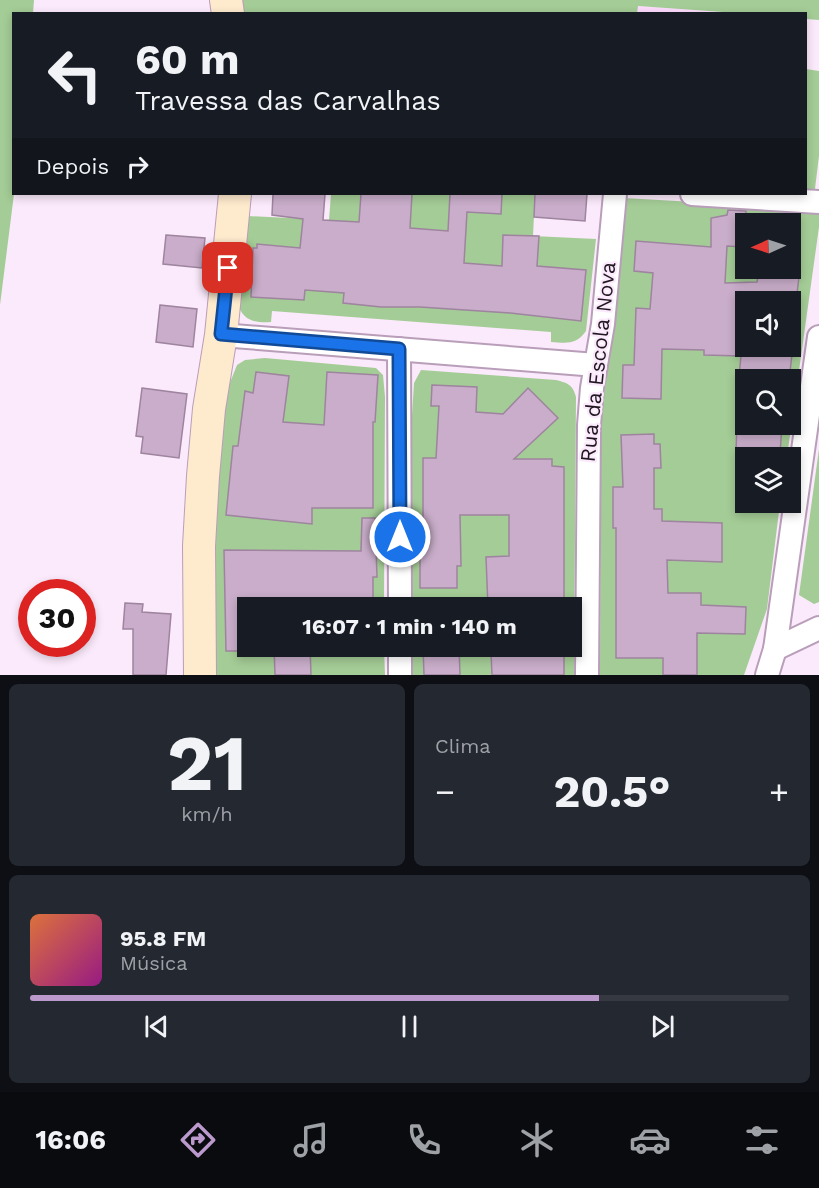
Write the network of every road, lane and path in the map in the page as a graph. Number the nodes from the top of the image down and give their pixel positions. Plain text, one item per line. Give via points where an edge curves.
1 (235, 195) edge
2 (615, 195) edge
3 (708, 195) edge
4 (819, 202) edge
5 (221, 334) junction
6 (819, 337) edge
7 (399, 349) junction
8 (596, 365) junction
9 (400, 597) edge
10 (819, 628) edge
11 (775, 649) junction
12 (400, 657) edge
13 (200, 675) edge
14 (400, 675) edge
15 (587, 675) edge
16 (767, 675) edge

1 - 5 street
2 - 8 street, Rua da Escola Nova
3 - 4 street
5 - 7 street
5 - 13 street via 202,484
6 - 11 street
7 - 8 street
7 - 9 street
8 - 15 street, Rua da Escola Nova via 588,446
10 - 11 street
11 - 16 street
12 - 14 street

